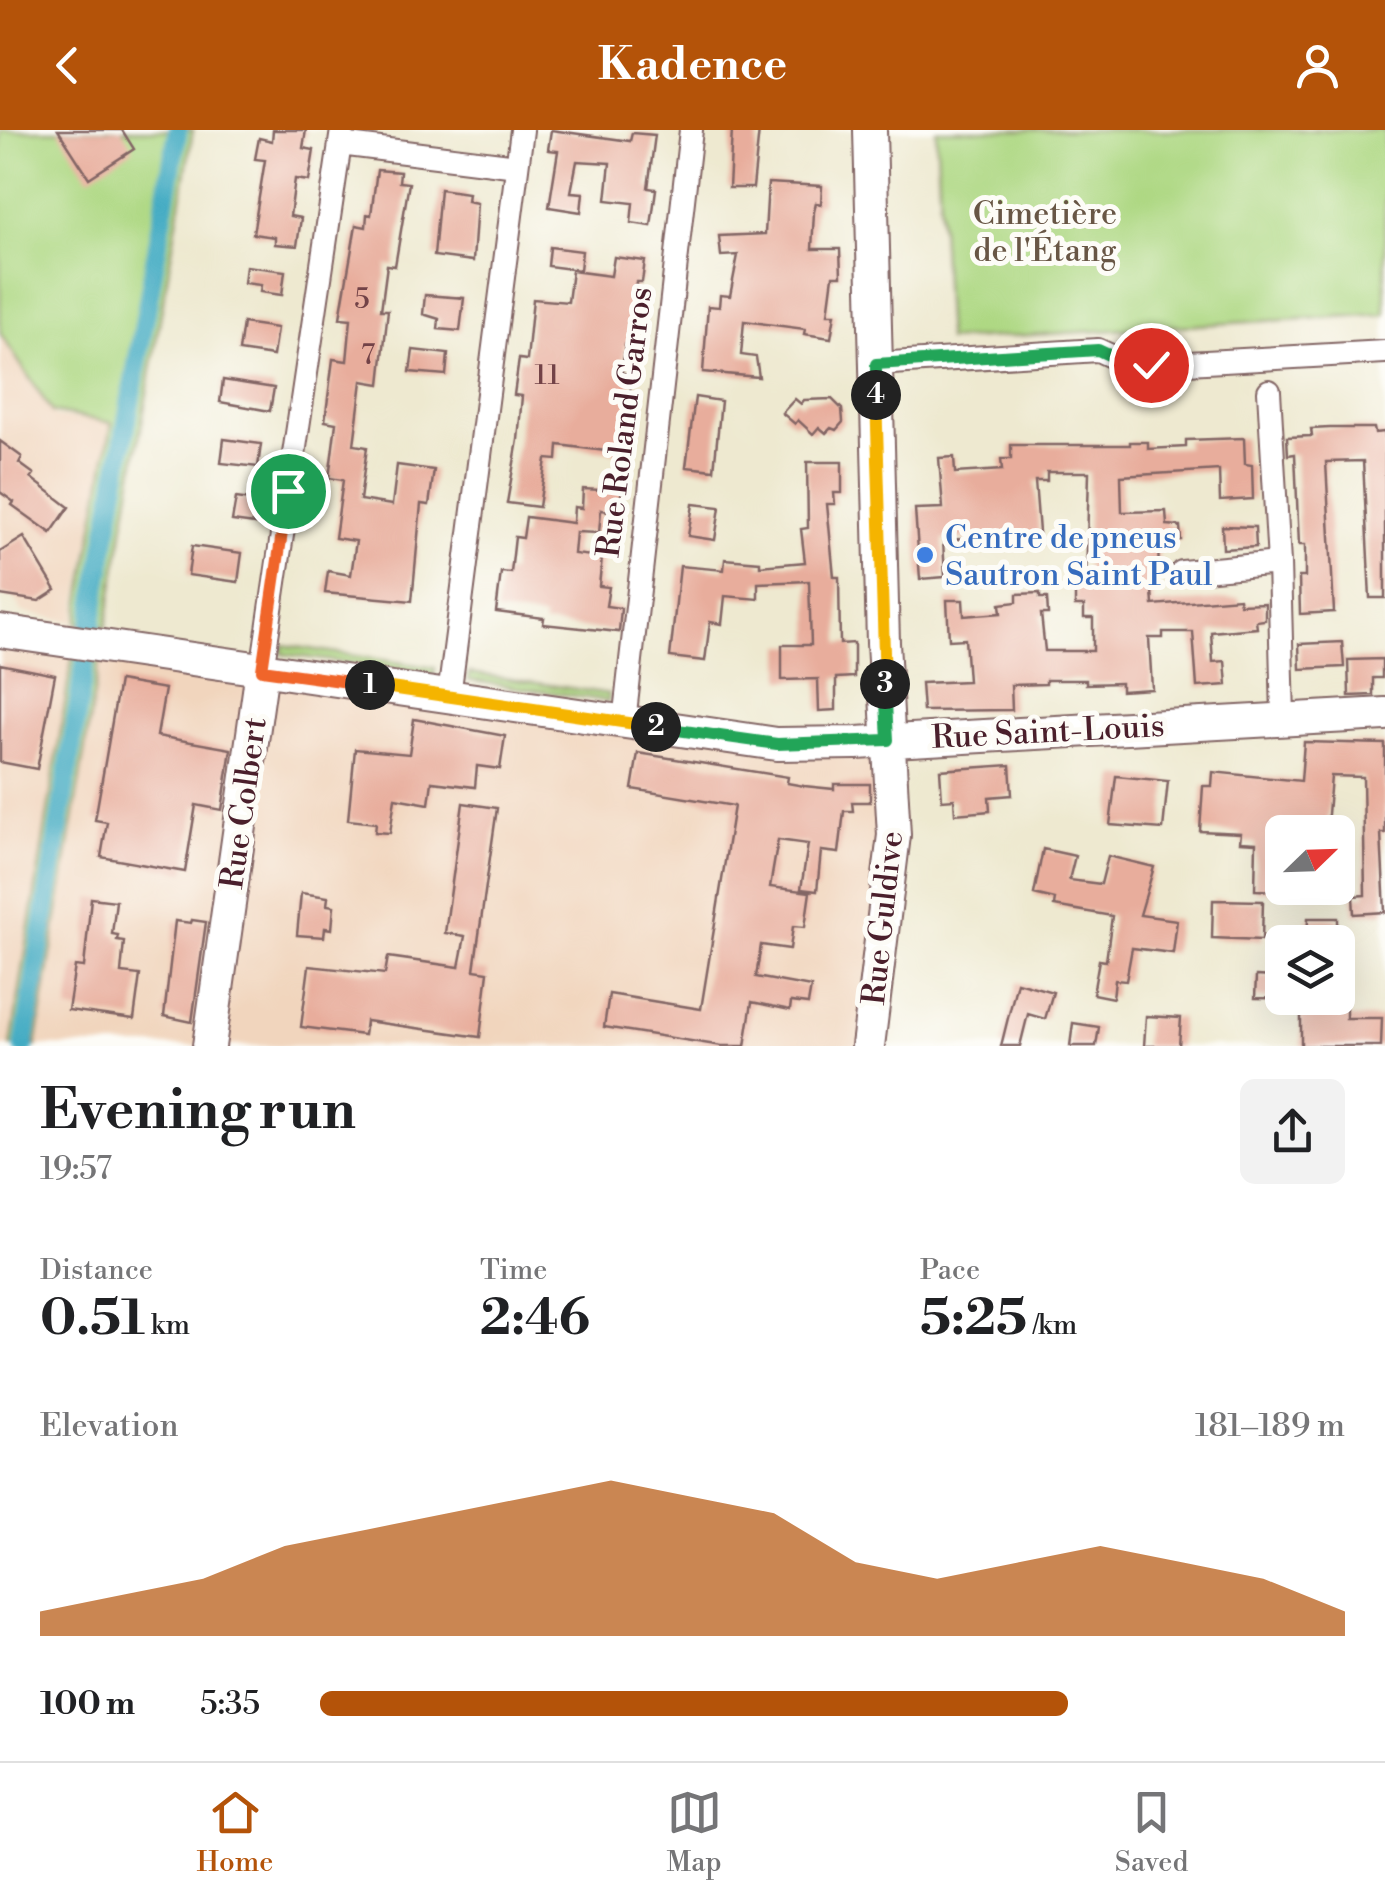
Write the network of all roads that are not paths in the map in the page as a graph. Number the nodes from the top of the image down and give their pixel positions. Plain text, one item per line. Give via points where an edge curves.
1 (522, 130) edge
2 (690, 130) edge
3 (870, 130) edge
4 (341, 137) edge
5 (518, 166) junction
6 (1385, 352) edge
7 (876, 364) junction
8 (1269, 391) dead end
9 (1279, 563) junction
10 (1182, 572) dead end
11 (0, 631) edge
12 (262, 670) junction
13 (448, 696) junction
14 (1385, 714) edge
15 (1283, 718) junction
16 (624, 722) junction
17 (888, 740) junction
18 (209, 1046) edge
19 (868, 1046) edge

1 - 5 street
2 - 16 street, Rue Roland Garros
3 - 7 street, Rue Guldive
4 - 5 street, Rue Colbert
4 - 12 street, Rue Colbert
5 - 13 street
6 - 7 street via 1151,365 1098,350
7 - 17 street, Rue Guldive
8 - 9 street
9 - 10 street
9 - 15 street
11 - 12 street, Rue Saint-Louis
12 - 13 street, Rue Saint-Louis
12 - 18 street, Rue Colbert
13 - 16 street, Rue Saint-Louis
14 - 15 street, Rue Saint-Louis
15 - 17 street, Rue Saint-Louis
16 - 17 street, Rue Saint-Louis via 777,744
17 - 19 street, Rue Guldive via 894,835

